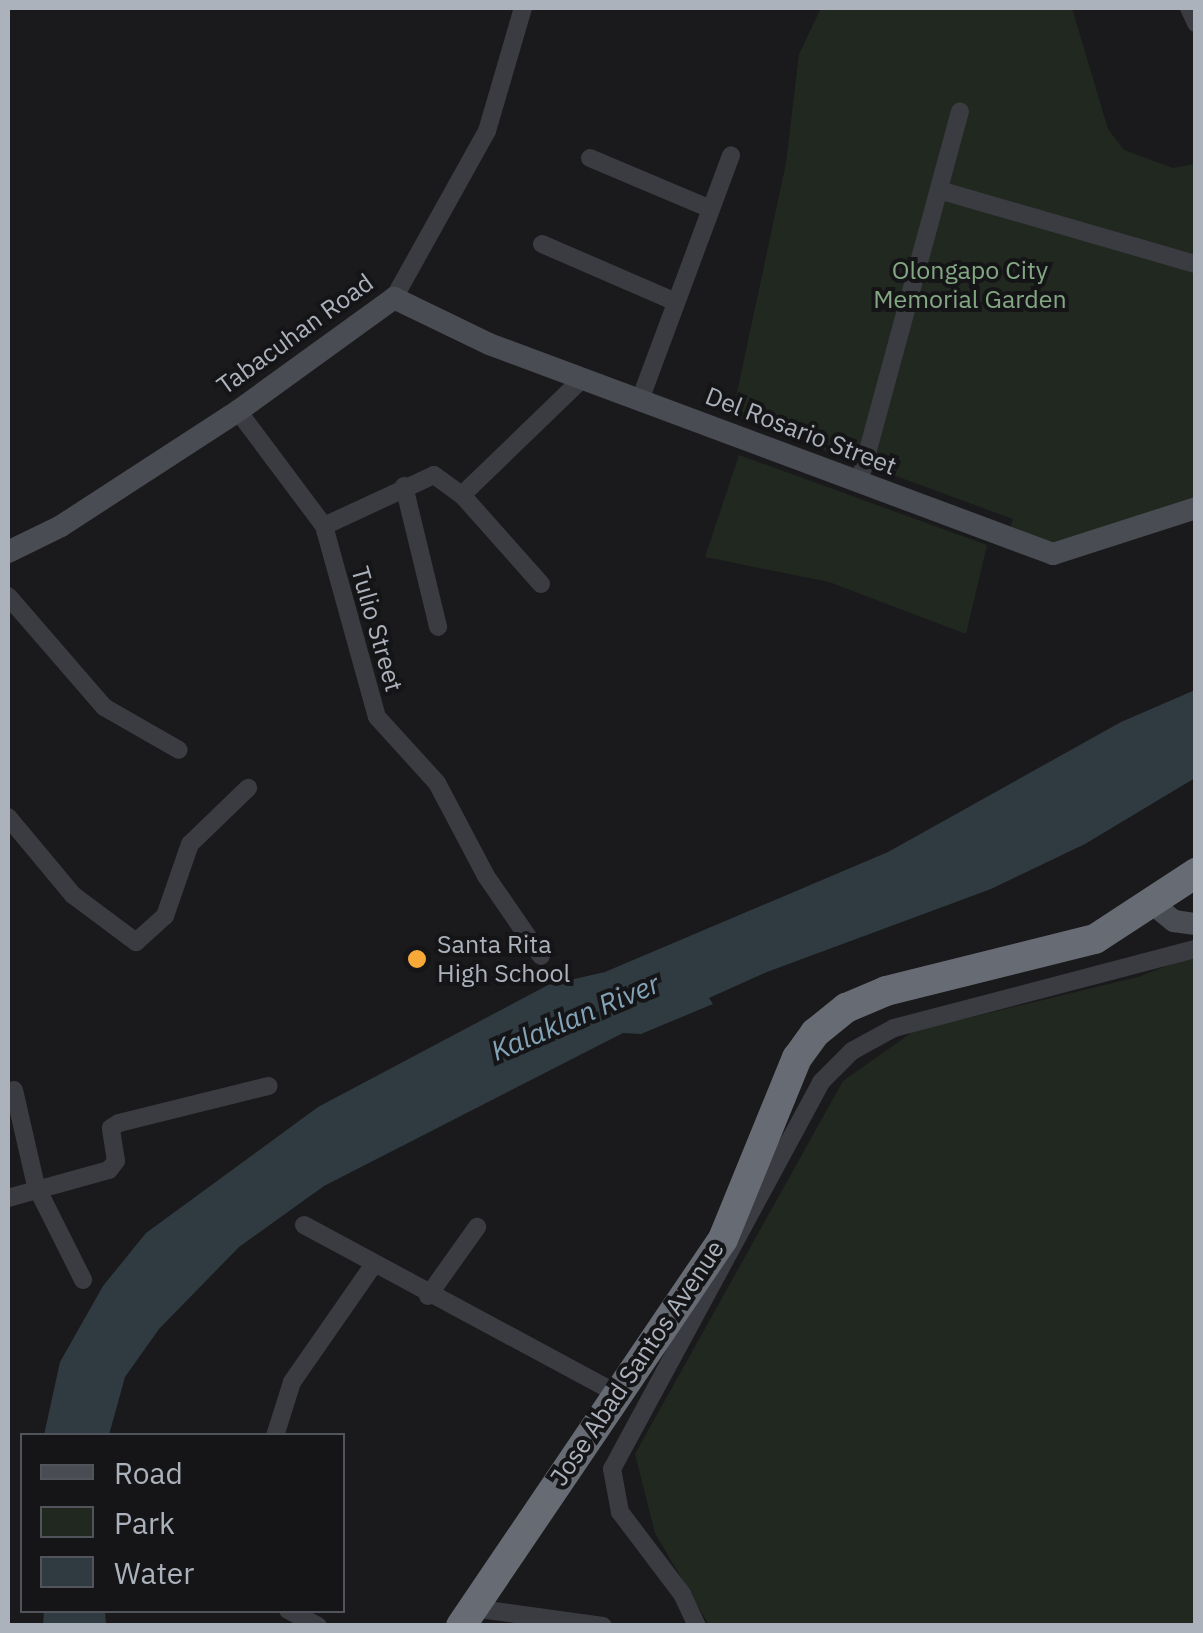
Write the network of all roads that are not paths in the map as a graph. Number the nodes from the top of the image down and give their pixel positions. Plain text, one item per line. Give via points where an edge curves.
1 (523, 8) edge
2 (1190, 8) edge
3 (1196, 23) edge
4 (960, 111) dead end
5 (731, 155) dead end
6 (590, 158) dead end
7 (940, 190) junction
8 (711, 209) junction
9 (542, 244) dead end
10 (1196, 264) edge
11 (394, 298) junction
12 (674, 301) junction
13 (583, 378) junction
14 (640, 400) junction
15 (238, 411) junction
16 (859, 483) junction
17 (404, 486) junction
18 (462, 495) junction
19 (1196, 508) edge
20 (324, 526) junction
21 (8, 552) edge
22 (541, 584) dead end
23 (8, 596) edge
24 (438, 627) dead end
25 (178, 750) dead end
26 (248, 788) dead end
27 (8, 817) edge
28 (1196, 873) edge
29 (1154, 905) junction
30 (1196, 924) edge
31 (1196, 948) edge
32 (541, 956) dead end
33 (269, 1086) dead end
34 (14, 1090) dead end
35 (36, 1186) junction
36 (8, 1198) edge
37 (304, 1226) dead end
38 (477, 1227) dead end
39 (372, 1266) junction
40 (83, 1280) dead end
41 (428, 1296) junction
42 (616, 1393) junction
43 (276, 1433) edge
44 (293, 1613) edge
45 (467, 1617) edge
46 (317, 1625) edge
47 (603, 1626) edge
48 (697, 1626) edge

1 - 11 street, Tabacuhan Road via 488,131
2 - 3 street
4 - 7 street
5 - 8 street
6 - 8 street
7 - 10 street
7 - 16 street
8 - 12 street
9 - 12 street
11 - 13 main road, Del Rosario Street via 489,344
11 - 15 main road, Tabacuhan Road
12 - 14 street
13 - 14 main road, Del Rosario Street
13 - 18 street
14 - 16 main road, Del Rosario Street
15 - 20 street, Tulio Street
15 - 21 main road, Tabacuhan Road via 61,526
16 - 19 main road, Del Rosario Street via 1053,554
17 - 18 street via 434,475
17 - 20 street
17 - 24 street
18 - 22 street
20 - 32 street, Tulio Street via 377,717 446,797 486,876
23 - 25 street via 104,706
26 - 27 street via 190,844 165,916 136,942 72,895
28 - 29 highway, Jose Abad Santos Avenue
29 - 30 main road via 1174,921
29 - 42 highway, Jose Abad Santos Avenue via 1046,955 886,991 846,1008 815,1033 797,1058 723,1239
31 - 48 street via 894,1028 852,1051 822,1082 612,1469 620,1512 682,1594
33 - 35 street via 119,1123 111,1128 116,1161 110,1170
34 - 35 street
35 - 36 street
35 - 40 street
37 - 39 street
38 - 41 street
39 - 41 street
39 - 43 street via 292,1382
41 - 42 street
42 - 45 highway, Jose Abad Santos Avenue
44 - 46 street
45 - 47 street

